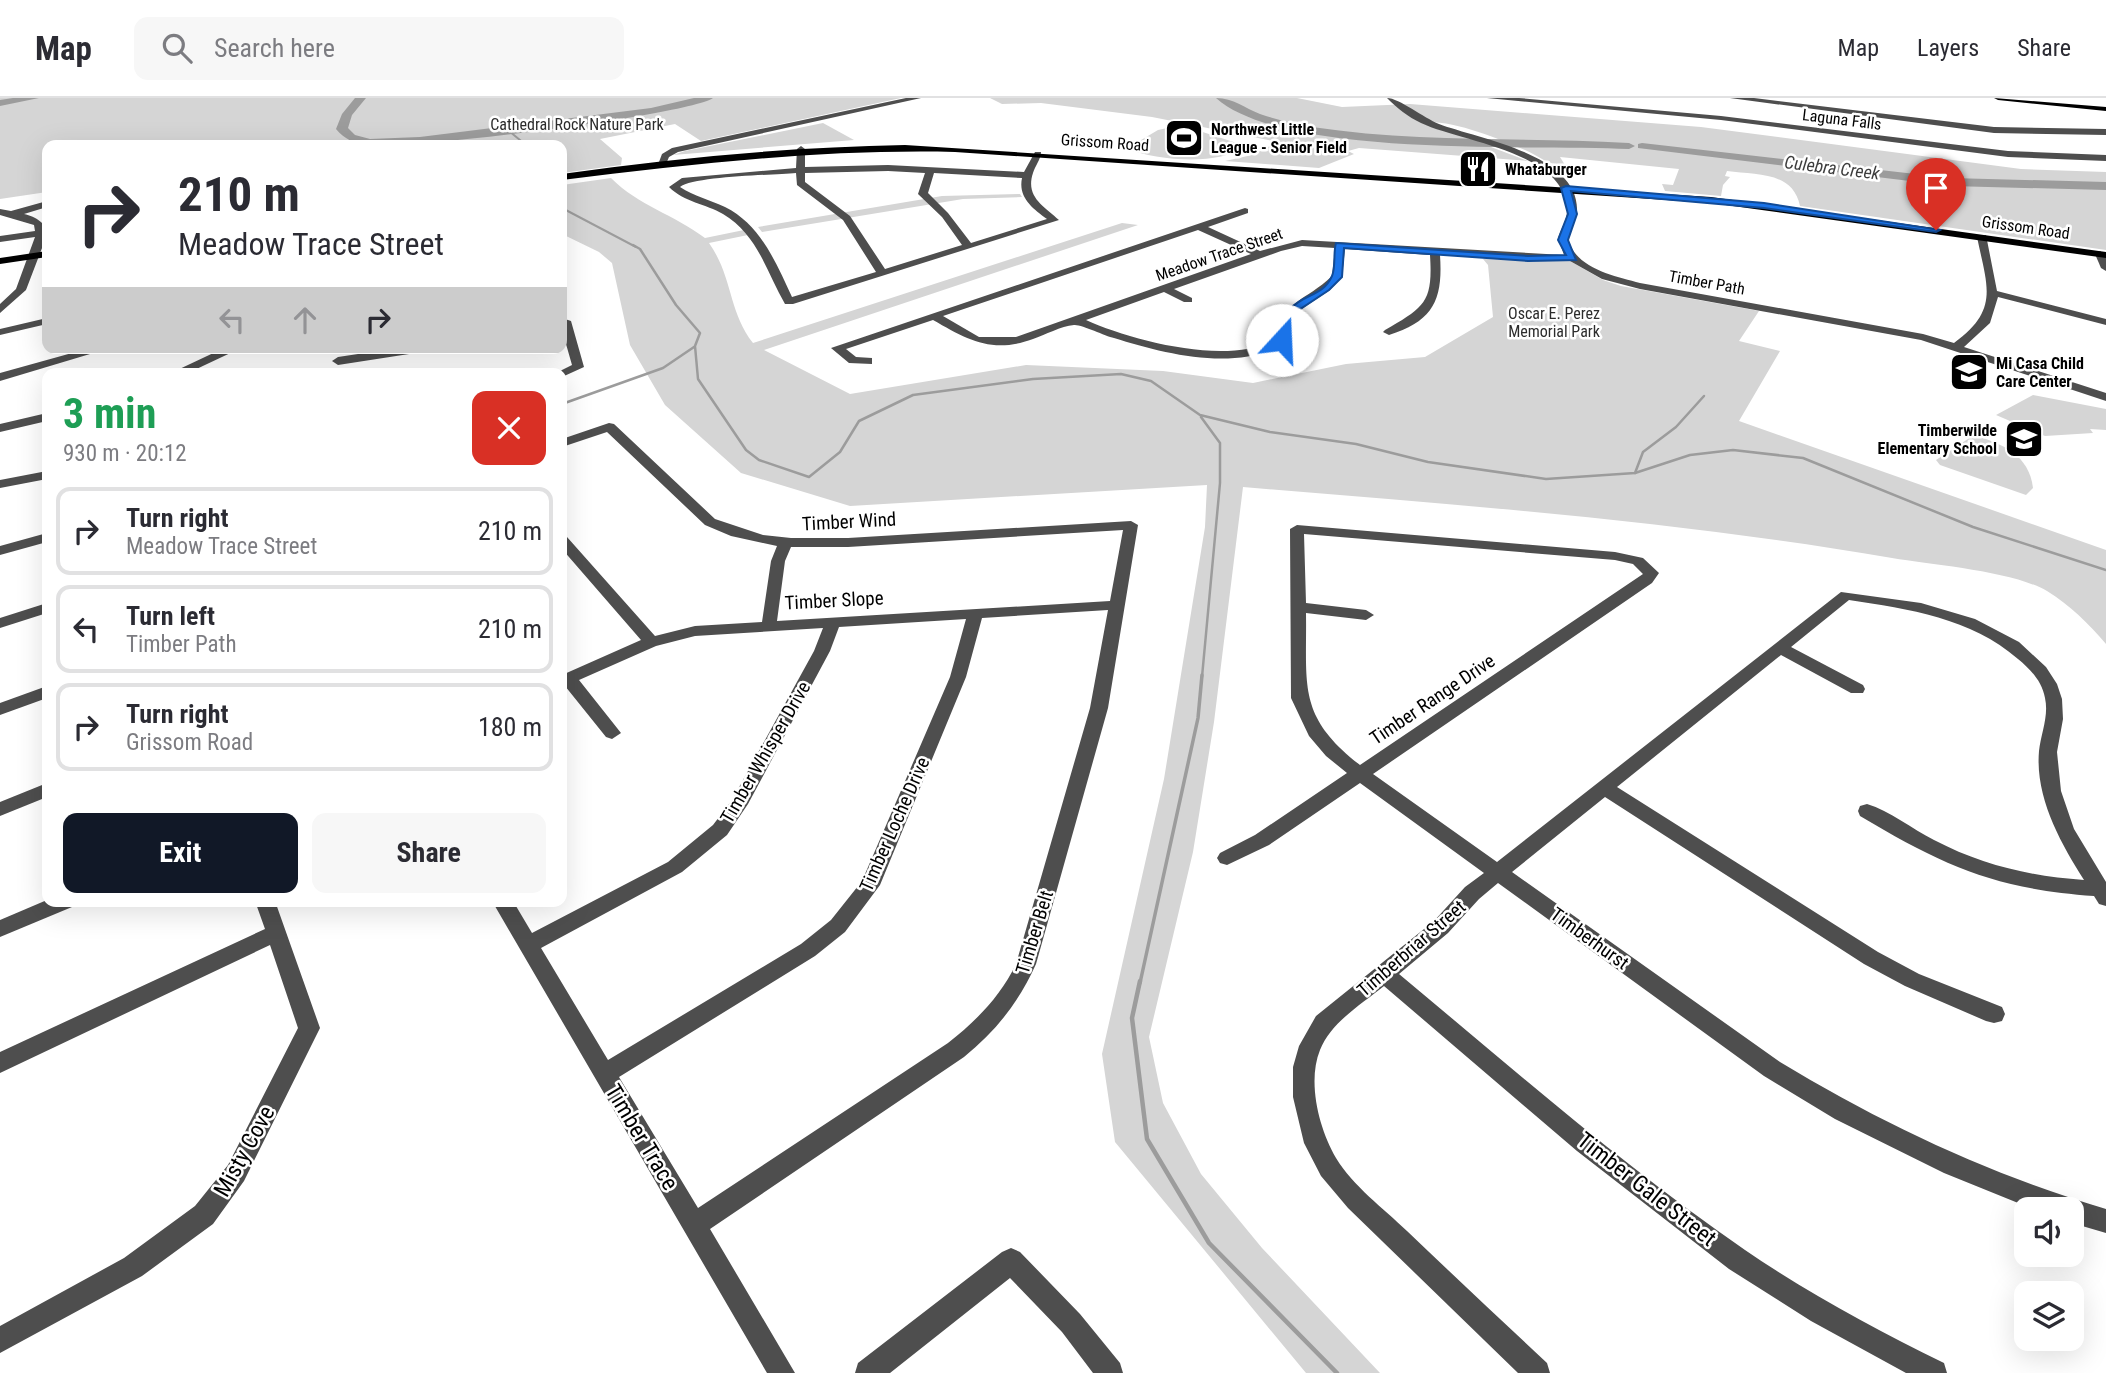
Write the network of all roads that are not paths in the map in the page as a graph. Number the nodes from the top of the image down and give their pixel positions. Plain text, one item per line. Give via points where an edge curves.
1 (917, 98) edge
2 (1391, 98) edge
3 (1491, 98) edge
4 (1640, 98) edge
5 (1734, 98) edge
6 (1998, 98) edge
7 (1867, 102) dead end
8 (2106, 109) edge
9 (1644, 111) junction
10 (1871, 115) junction
11 (2001, 117) dead end
12 (2007, 130) junction
13 (2105, 130) edge
14 (1878, 138) junction
15 (801, 149) junction
16 (1038, 154) junction
17 (2106, 158) edge
18 (663, 162) junction
19 (931, 169) junction
20 (799, 170) junction
21 (1027, 175) junction
22 (567, 176) edge
23 (1566, 188) junction
24 (42, 205) edge
25 (1245, 211) dead end
26 (0, 212) edge
27 (13, 214) junction
28 (1198, 226) junction
29 (42, 229) edge
30 (42, 232) edge
31 (42, 237) edge
32 (1982, 237) junction
33 (0, 239) edge
34 (1340, 245) junction
35 (968, 246) junction
36 (1434, 252) junction
37 (42, 255) edge
38 (1261, 255) junction
39 (2103, 255) edge
40 (34, 256) junction
41 (1573, 258) junction
42 (0, 261) edge
43 (2106, 268) edge
44 (882, 273) junction
45 (1166, 289) junction
46 (1993, 293) junction
47 (1188, 300) dead end
48 (2102, 308) dead end
49 (0, 310) edge
50 (933, 316) junction
51 (2090, 317) junction
52 (1078, 321) junction
53 (42, 322) edge
54 (2106, 322) edge
55 (0, 332) edge
56 (1389, 332) dead end
57 (567, 334) edge
58 (1958, 346) junction
59 (82, 354) edge
60 (221, 354) edge
61 (343, 354) edge
62 (383, 354) edge
63 (868, 360) dead end
64 (338, 361) junction
65 (189, 368) edge
66 (332, 368) edge
67 (567, 371) edge
68 (0, 377) edge
69 (2106, 397) edge
70 (42, 418) edge
71 (0, 428) edge
72 (567, 441) edge
73 (42, 476) edge
74 (0, 484) edge
75 (1131, 525) joint
76 (42, 538) edge
77 (786, 543) junction
78 (567, 546) edge
79 (0, 551) edge
80 (1648, 568) joint
81 (1118, 605) junction
82 (1297, 607) junction
83 (42, 610) edge
84 (976, 613) junction
85 (1366, 615) dead end
86 (833, 622) junction
87 (0, 623) edge
88 (769, 625) junction
89 (651, 642) junction
90 (1780, 648) junction
91 (567, 678) edge
92 (567, 681) edge
93 (1857, 689) dead end
94 (42, 694) edge
95 (0, 709) edge
96 (612, 733) dead end
97 (1359, 774) junction
98 (1604, 788) junction
99 (42, 792) edge
100 (0, 809) edge
101 (1867, 811) dead end
102 (1227, 858) dead end
103 (1498, 872) junction
104 (2103, 893) edge
105 (51, 907) edge
106 (268, 907) edge
107 (505, 907) edge
108 (0, 929) edge
109 (278, 932) junction
110 (527, 945) junction
111 (1383, 973) junction
112 (1994, 1014) dead end
113 (0, 1063) edge
114 (604, 1074) junction
115 (2035, 1197) edge
116 (2084, 1215) edge
117 (2106, 1222) edge
118 (694, 1225) junction
119 (0, 1340) edge
120 (782, 1373) edge
121 (868, 1373) edge
122 (1110, 1373) edge
123 (1537, 1373) edge
124 (1934, 1373) edge

1 - 18 street via 681,149 667,153
2 - 23 street via 1431,122 1503,146 1542,165
3 - 9 street, Laguna Falls
4 - 9 street
5 - 10 street
6 - 8 main road
7 - 10 street
9 - 14 street, Laguna Falls
10 - 12 street
10 - 14 street
11 - 12 street
12 - 13 street
14 - 17 street, Laguna Falls via 2026,156
15 - 16 main road, Grissom Road via 905,147
15 - 18 main road, Grissom Road
15 - 20 street
16 - 21 street
16 - 23 main road, Grissom Road
18 - 22 main road, Grissom Road
19 - 20 street
19 - 21 street
19 - 35 street via 923,194
20 - 44 street via 800,183 847,218
20 - 44 street via 675,185 752,231 789,302
21 - 35 street via 1024,188 1029,199 1054,220
23 - 32 main road, Grissom Road via 1764,205
23 - 41 street via 1572,214 1563,240
24 - 27 street
25 - 28 street
26 - 27 street
27 - 29 street
28 - 38 street
28 - 50 street
30 - 33 street
31 - 40 street
32 - 39 main road, Grissom Road
32 - 46 street
34 - 36 street, Meadow Trace Street
34 - 38 street, Meadow Trace Street via 1292,244
34 - 52 street via 1335,281 1292,310 1282,340 1266,351 1226,354 1125,339
35 - 44 street
36 - 41 street, Meadow Trace Street
36 - 56 street via 1435,298 1420,314
37 - 40 main road
38 - 45 street, Meadow Trace Street
39 - 43 street
40 - 42 main road
40 - 49 street via 18,295
41 - 58 street, Timber Path via 1601,274 1640,286
45 - 47 street
45 - 52 street, Meadow Trace Street
46 - 51 street
46 - 58 street via 1989,318
48 - 51 street
50 - 52 street, Meadow Trace Street via 965,336 1004,343
50 - 63 street via 837,348 853,360
51 - 54 street
53 - 55 street
57 - 67 street via 578,367
58 - 69 street, Timber Path
59 - 68 street
60 - 65 street
61 - 64 street
62 - 64 street
64 - 66 street
70 - 71 street
72 - 77 street, Timber Wind via 609,427 710,522 742,536
73 - 74 street
75 - 77 street, Timber Wind
75 - 81 street, Timber Belt
76 - 79 street
77 - 88 street via 778,561
78 - 89 street
80 - 82 street, Timberhurst via 1633,559 1579,552 1297,529
80 - 97 street, Timber Range Drive via 1647,580
81 - 84 street, Timber Slope
81 - 118 street, Timber Belt via 1099,708 1026,964 1010,995 987,1024 956,1050
82 - 85 street
82 - 97 street, Timberhurst via 1297,684 1303,709 1324,743
83 - 87 street
84 - 86 street, Timber Slope
84 - 114 street, Timber Loche Drive via 953,690 870,885 851,913 807,950
86 - 88 street, Timber Slope
86 - 110 street, Timber Whisper Drive via 822,651 739,804 720,830 675,867
88 - 89 street, Timber Slope via 695,631
89 - 91 street, Timber Slope
90 - 93 street
90 - 98 street, Timberbriar Street
90 - 104 street, Timberbriar Street via 1846,595 1921,607 1969,622 2012,646 2037,667 2054,696 2048,753 2057,809
92 - 96 street
94 - 95 street
97 - 102 street, Timber Range Drive via 1262,840
97 - 103 street, Timberhurst
98 - 103 street, Timberbriar Street
98 - 112 street via 1871,958
99 - 100 street
101 - 104 street via 1940,853 1990,873
103 - 111 street, Timberbriar Street via 1441,927
103 - 115 street, Timberhurst via 1816,1098 1934,1159
105 - 108 street
106 - 109 street, Misty Cove
107 - 110 street, Timber Trace
109 - 113 street
109 - 119 street, Misty Cove via 309,1028 222,1196 185,1231 132,1267
110 - 114 street, Timber Trace
111 - 123 street, Timberbriar Street via 1334,1014 1310,1046 1304,1067 1304,1097 1316,1143 1329,1168 1357,1200
111 - 124 street, Timber Gale Street via 1712,1242 1814,1309
114 - 118 street, Timber Trace
116 - 117 street
118 - 120 street, Timber Trace
121 - 122 street via 1011,1261 1072,1323

